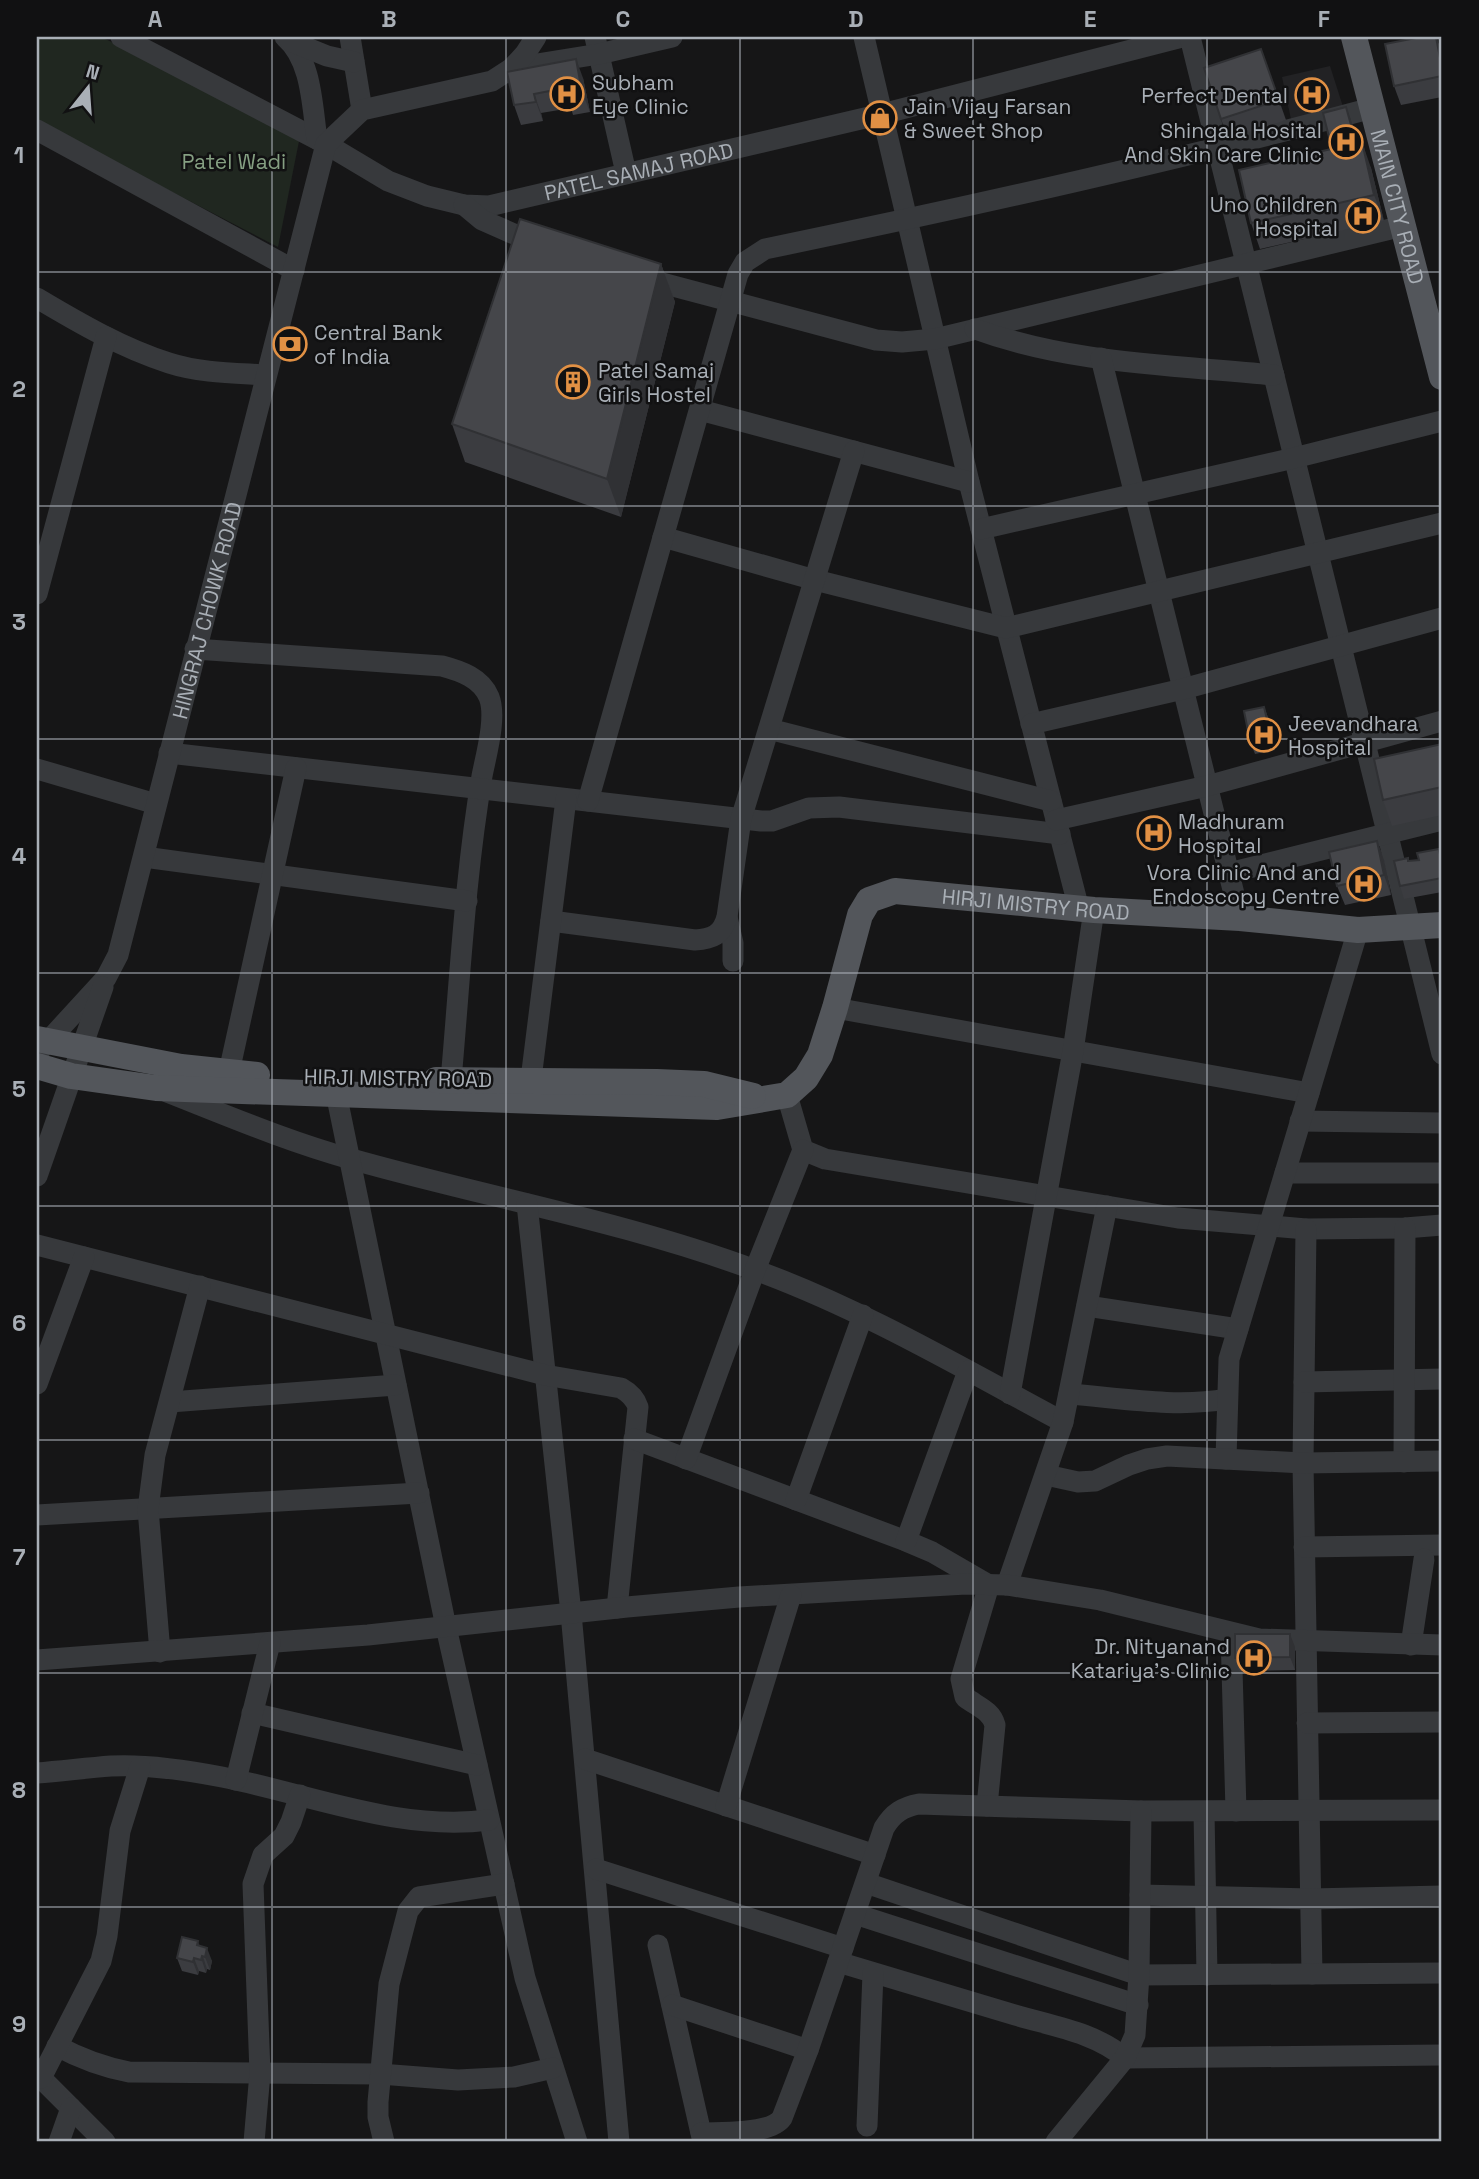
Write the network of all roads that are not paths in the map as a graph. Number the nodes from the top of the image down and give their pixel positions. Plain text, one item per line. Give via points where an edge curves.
1 (121, 37) edge
2 (350, 37) edge
3 (536, 37) edge
4 (672, 37) edge
5 (864, 37) edge
6 (1182, 37) edge
7 (1190, 37) edge
8 (1354, 37) edge
9 (287, 39) edge
10 (597, 46) edge
11 (354, 62) junction
12 (512, 68) junction
13 (1373, 108) junction
14 (362, 110) junction
15 (881, 114) junction
16 (37, 130) edge
17 (322, 141) junction
18 (1218, 149) junction
19 (626, 173) junction
20 (464, 205) junction
21 (907, 220) junction
22 (1403, 226) junction
23 (563, 255) edge
24 (1246, 262) junction
25 (294, 270) junction
26 (627, 274) edge
27 (37, 298) edge
28 (730, 302) junction
29 (975, 329) junction
30 (106, 337) junction
31 (935, 339) junction
32 (1101, 358) junction
33 (266, 375) junction
34 (1274, 375) junction
35 (1442, 377) edge
36 (700, 410) junction
37 (1442, 421) edge
38 (854, 451) junction
39 (1294, 458) junction
40 (969, 482) junction
41 (1135, 495) junction
42 (1442, 523) edge
43 (981, 530) junction
44 (663, 537) junction
45 (1318, 554) junction
46 (815, 580) junction
47 (1159, 592) junction
48 (37, 594) edge
49 (1442, 618) edge
50 (1006, 628) junction
51 (1341, 646) junction
52 (195, 649) junction
53 (1183, 689) junction
54 (1442, 721) edge
55 (1031, 724) junction
56 (769, 729) junction
57 (1364, 743) junction
58 (169, 753) junction
59 (296, 768) junction
60 (37, 769) edge
61 (1207, 786) junction
62 (480, 789) junction
63 (566, 799) junction
64 (588, 801) junction
65 (156, 804) junction
66 (1056, 818) junction
67 (741, 819) junction
68 (1442, 820) edge
69 (1387, 834) junction
70 (144, 858) junction
71 (1229, 873) junction
72 (272, 876) junction
73 (467, 901) junction
74 (1086, 909) junction
75 (727, 917) junction
76 (1240, 918) junction
77 (551, 921) junction
78 (1442, 925) edge
79 (1410, 929) junction
80 (1358, 930) junction
81 (733, 961) dead end
82 (106, 978) junction
83 (835, 1008) junction
84 (41, 1044) edge
85 (82, 1048) junction
86 (1073, 1051) junction
87 (1442, 1054) edge
88 (37, 1066) edge
89 (229, 1072) junction
90 (71, 1076) junction
91 (531, 1079) junction
92 (452, 1080) junction
93 (156, 1088) junction
94 (336, 1093) junction
95 (1309, 1093) junction
96 (774, 1096) junction
97 (1300, 1121) junction
98 (1442, 1123) edge
99 (803, 1150) junction
100 (350, 1159) junction
101 (1285, 1173) junction
102 (1442, 1173) edge
103 (37, 1176) edge
104 (1046, 1195) junction
105 (527, 1204) junction
106 (1107, 1206) junction
107 (1269, 1226) junction
108 (1442, 1226) edge
109 (1405, 1228) junction
110 (1306, 1229) junction
111 (37, 1245) edge
112 (83, 1257) junction
113 (755, 1270) junction
114 (200, 1286) junction
115 (1087, 1306) junction
116 (863, 1315) junction
117 (1238, 1329) junction
118 (386, 1332) junction
119 (968, 1371) junction
120 (545, 1375) junction
121 (1442, 1379) edge
122 (1404, 1380) junction
123 (1304, 1382) junction
124 (37, 1384) edge
125 (396, 1385) junction
126 (1010, 1394) junction
127 (1069, 1394) junction
128 (1227, 1399) junction
129 (170, 1402) junction
130 (1063, 1422) junction
131 (634, 1439) junction
132 (686, 1459) junction
133 (1226, 1459) junction
134 (1442, 1461) edge
135 (1404, 1462) junction
136 (1303, 1463) junction
137 (1046, 1475) junction
138 (419, 1493) junction
139 (796, 1500) junction
140 (148, 1509) junction
141 (37, 1515) edge
142 (906, 1541) junction
143 (1442, 1545) edge
144 (1304, 1547) junction
145 (1424, 1559) dead end
146 (998, 1585) junction
147 (791, 1595) junction
148 (617, 1608) junction
149 (571, 1613) junction
150 (446, 1627) junction
151 (1231, 1633) junction
152 (1305, 1641) junction
153 (270, 1643) junction
154 (1411, 1645) junction
155 (1442, 1645) edge
156 (160, 1652) junction
157 (37, 1660) edge
158 (253, 1713) junction
159 (1442, 1722) edge
160 (1307, 1723) junction
161 (585, 1759) junction
162 (477, 1765) junction
163 (140, 1767) junction
164 (40, 1777) edge
165 (236, 1780) junction
166 (300, 1795) junction
167 (726, 1806) junction
168 (987, 1806) junction
169 (1309, 1810) junction
170 (1442, 1810) edge
171 (1141, 1811) junction
172 (1236, 1811) junction
173 (1204, 1812) junction
174 (489, 1820) junction
175 (876, 1855) junction
176 (596, 1869) junction
177 (866, 1883) junction
178 (504, 1884) junction
179 (1140, 1895) junction
180 (1206, 1896) junction
181 (1442, 1896) edge
182 (1311, 1899) junction
183 (855, 1914) junction
184 (657, 1945) dead end
185 (840, 1955) junction
186 (873, 1973) junction
187 (1442, 1973) edge
188 (1311, 1974) junction
189 (1139, 1975) junction
190 (1207, 1975) junction
191 (672, 2004) junction
192 (1138, 2005) junction
193 (57, 2046) junction
194 (808, 2050) junction
195 (1442, 2055) edge
196 (1125, 2058) junction
197 (553, 2068) junction
198 (260, 2073) junction
199 (380, 2074) junction
200 (39, 2076) edge
201 (71, 2108) junction
202 (867, 2126) dead end
203 (702, 2137) edge
204 (59, 2142) edge
205 (105, 2142) edge
206 (254, 2142) edge
207 (383, 2142) edge
208 (576, 2142) edge
209 (619, 2142) edge
210 (1056, 2142) edge

1 - 17 street, PATEL SAMAJ ROAD
2 - 11 street
3 - 12 street
4 - 10 street
5 - 15 street
6 - 15 street, PATEL SAMAJ ROAD
7 - 18 street
8 - 13 main road, MAIN CITY ROAD
9 - 11 street
9 - 17 street via 303,65
10 - 12 street
10 - 19 street
11 - 14 street
12 - 14 street via 492,81
13 - 18 street
13 - 22 main road, MAIN CITY ROAD
14 - 17 street
15 - 19 street, PATEL SAMAJ ROAD
15 - 21 street
16 - 25 street
17 - 20 street, PATEL SAMAJ ROAD via 388,181
17 - 25 street, HINGRAJ CHOWK ROAD
18 - 21 street
18 - 24 street
19 - 20 street, PATEL SAMAJ ROAD via 489,206
20 - 23 street via 511,234
21 - 28 street via 765,249 738,274
21 - 31 street
22 - 24 street
22 - 35 main road, MAIN CITY ROAD
24 - 29 street
24 - 34 street
25 - 33 street, HINGRAJ CHOWK ROAD
26 - 28 street
27 - 30 street
28 - 31 street via 876,340
28 - 36 street
29 - 31 street
29 - 32 street via 1029,347
30 - 33 street via 169,363
30 - 48 street
31 - 40 street
32 - 34 street
32 - 41 street
33 - 52 street, HINGRAJ CHOWK ROAD
34 - 39 street
36 - 38 street
36 - 44 street
37 - 39 street
38 - 40 street
38 - 46 street
39 - 41 street
39 - 45 street
40 - 43 street
41 - 43 street
41 - 47 street
42 - 45 street
43 - 50 street
44 - 46 street
44 - 64 street
45 - 47 street
45 - 51 street
46 - 50 street
46 - 56 street
47 - 50 street
47 - 53 street
49 - 51 street
50 - 55 street
51 - 53 street
51 - 57 street
52 - 58 street, HINGRAJ CHOWK ROAD
52 - 62 street via 462,671 482,684 490,699 492,717
53 - 55 street
53 - 61 street
54 - 57 street
55 - 66 street
56 - 66 street
56 - 67 street
57 - 61 street
57 - 69 street
58 - 59 street
58 - 65 street, HINGRAJ CHOWK ROAD
59 - 62 street
59 - 72 street
60 - 65 street
61 - 66 street
61 - 71 street
62 - 63 street
62 - 73 street
63 - 64 street
63 - 77 street
64 - 67 street
65 - 70 street, HINGRAJ CHOWK ROAD
66 - 67 street via 839,807 809,808 772,821
66 - 74 street
67 - 75 street
68 - 69 street
69 - 71 street
69 - 79 street
70 - 72 street
70 - 82 street, HINGRAJ CHOWK ROAD via 118,955
71 - 76 street
72 - 73 street
72 - 89 street
73 - 92 street
74 - 76 main road, HIRJI MISTRY ROAD
74 - 83 main road, HIRJI MISTRY ROAD via 895,891 879,895 869,900 860,915
74 - 86 street
75 - 77 street via 721,932 711,939 695,940
75 - 81 street
76 - 80 main road, HIRJI MISTRY ROAD
77 - 91 street
78 - 79 main road, HIRJI MISTRY ROAD
79 - 80 main road, HIRJI MISTRY ROAD
79 - 87 street
80 - 95 street
82 - 84 street, HINGRAJ CHOWK ROAD
82 - 85 street
83 - 86 street
83 - 96 main road, HIRJI MISTRY ROAD via 820,1055 806,1078
84 - 85 main road, HIRJI MISTRY ROAD
85 - 89 main road, HIRJI MISTRY ROAD
85 - 90 street
86 - 95 street
86 - 104 street
88 - 90 main road, HIRJI MISTRY ROAD
89 - 92 main road, HIRJI MISTRY ROAD
90 - 93 main road, HIRJI MISTRY ROAD
90 - 103 street
91 - 92 main road, HIRJI MISTRY ROAD
91 - 96 main road, HIRJI MISTRY ROAD via 704,1084
93 - 94 main road, HIRJI MISTRY ROAD
93 - 100 street
94 - 96 main road, HIRJI MISTRY ROAD via 717,1107
94 - 100 street
95 - 97 street
96 - 99 street
97 - 98 street
97 - 101 street
99 - 104 street via 825,1159
99 - 113 street
100 - 105 street
100 - 118 street
101 - 102 street
101 - 107 street
104 - 106 street
104 - 126 street
105 - 113 street via 627,1229
105 - 120 street
106 - 107 street
106 - 115 street
107 - 110 street
107 - 117 street
108 - 109 street
109 - 110 street
109 - 122 street
110 - 123 street
111 - 112 street
112 - 114 street
112 - 124 street
113 - 116 street
113 - 132 street
114 - 118 street
114 - 129 street
115 - 117 street
115 - 127 street
116 - 119 street
116 - 139 street
117 - 128 street via 1229,1359
118 - 120 street
118 - 125 street
119 - 126 street
119 - 142 street
120 - 131 street via 629,1392 638,1407
120 - 149 street
121 - 122 street
122 - 123 street
122 - 135 street
123 - 136 street
125 - 129 street
125 - 138 street
126 - 130 street
127 - 128 street via 1186,1403
127 - 130 street
128 - 133 street
129 - 140 street via 155,1455
130 - 137 street
131 - 132 street
131 - 148 street
132 - 139 street
133 - 136 street
133 - 137 street via 1147,1459 1095,1481
134 - 135 street
135 - 136 street
136 - 144 street
137 - 146 street
138 - 140 street
138 - 150 street
139 - 142 street
140 - 141 street
140 - 156 street
142 - 146 street
143 - 144 street
144 - 152 street
145 - 154 street
146 - 147 street
146 - 151 street via 1100,1600
146 - 168 street via 961,1679 965,1697 985,1710 995,1725
147 - 148 street
147 - 167 street
148 - 149 street
149 - 150 street
149 - 161 street
150 - 153 street
150 - 162 street
151 - 152 street
151 - 172 street
152 - 154 street
152 - 160 street
153 - 156 street
153 - 158 street
154 - 155 street
156 - 157 street
158 - 162 street
158 - 165 street
159 - 160 street
160 - 169 street
161 - 167 street
161 - 176 street
162 - 174 street
163 - 164 street via 113,1766
163 - 165 street
163 - 193 street via 120,1831 101,1961
165 - 166 street
166 - 174 street via 441,1823
166 - 198 street via 284,1836 263,1854 253,1884
167 - 175 street
168 - 171 street
168 - 175 street via 908,1806 890,1818
169 - 170 street
169 - 172 street
169 - 182 street
171 - 173 street
171 - 179 street
172 - 173 street
173 - 180 street
174 - 178 street
175 - 177 street
176 - 185 street
176 - 209 street
177 - 183 street
177 - 189 street
178 - 197 street via 525,1978
178 - 199 street via 419,1897 408,1911 389,1984
179 - 180 street
179 - 189 street
180 - 182 street
180 - 190 street
181 - 182 street
182 - 188 street
183 - 185 street
183 - 192 street
184 - 191 street
185 - 186 street
185 - 194 street
186 - 196 street via 1080,2034 1113,2047
186 - 202 street
187 - 188 street
188 - 190 street
189 - 190 street
189 - 192 street
191 - 194 street
191 - 203 street
192 - 196 street via 1135,2035
193 - 198 street via 129,2072
193 - 200 street
194 - 203 street via 778,2124
195 - 196 street
196 - 210 street
197 - 199 street via 491,2079
197 - 208 street
198 - 199 street
198 - 206 street
199 - 207 street
200 - 201 street
201 - 204 street
201 - 205 street

